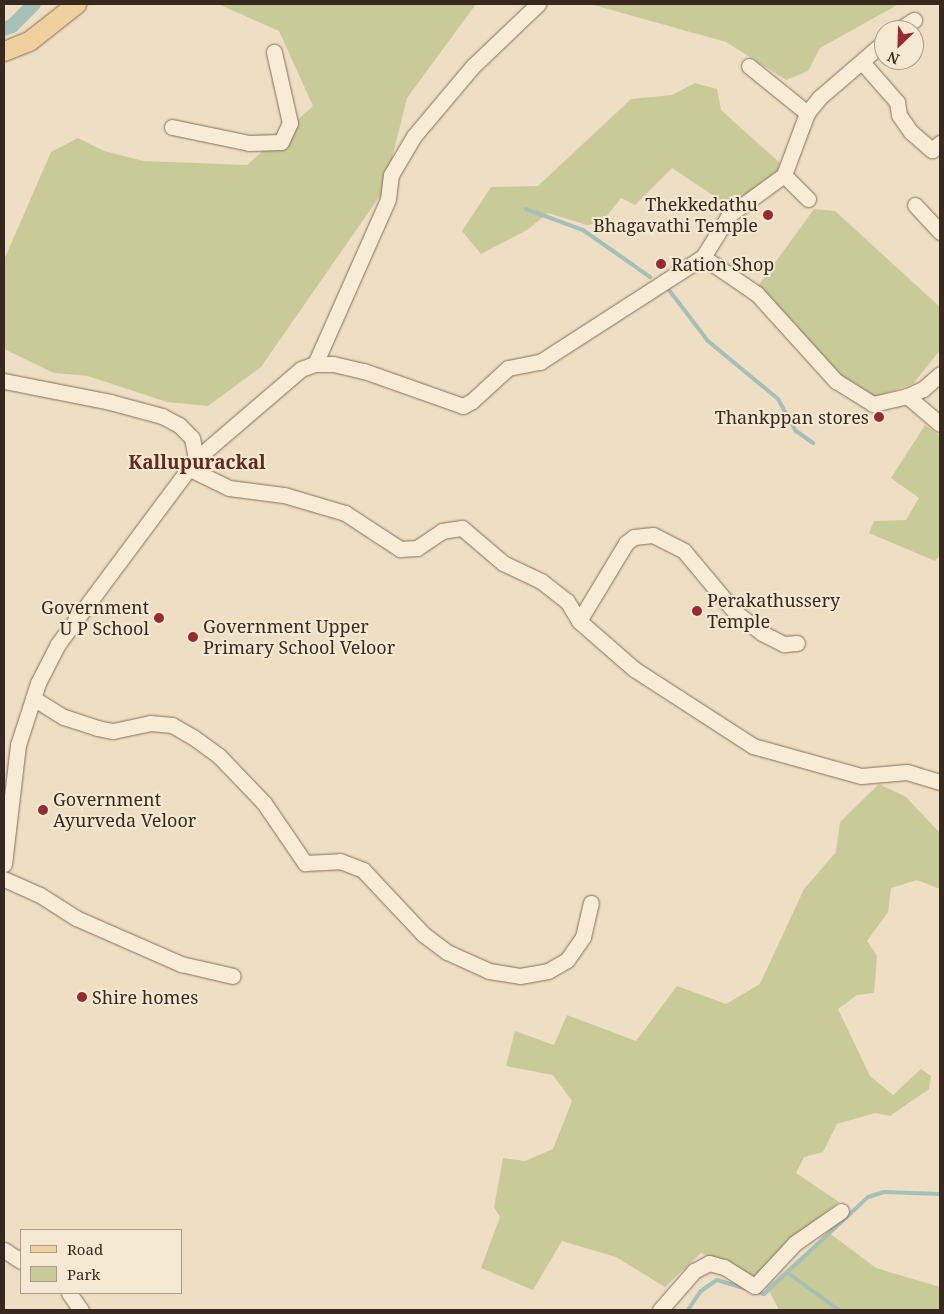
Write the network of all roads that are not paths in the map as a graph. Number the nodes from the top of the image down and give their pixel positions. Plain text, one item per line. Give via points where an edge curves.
1 (76, 4) edge
2 (538, 4) edge
3 (4, 51) edge
4 (874, 51) edge
5 (274, 52) dead end
6 (862, 62) junction
7 (749, 66) dead end
8 (807, 113) junction
9 (172, 127) dead end
10 (940, 142) edge
11 (784, 175) junction
12 (808, 199) dead end
13 (915, 206) dead end
14 (940, 232) edge
15 (703, 257) junction
16 (315, 364) junction
17 (940, 374) edge
18 (4, 381) edge
19 (907, 396) junction
20 (940, 424) edge
21 (193, 464) junction
22 (579, 621) junction
23 (797, 643) dead end
24 (32, 698) junction
25 (11, 744) edge
26 (940, 782) edge
27 (4, 864) edge
28 (4, 878) edge
29 (591, 903) dead end
30 (233, 976) dead end
31 (841, 1211) dead end
32 (4, 1250) edge
33 (20, 1260) edge
34 (70, 1294) edge
35 (81, 1310) edge
36 (660, 1310) edge

1 - 3 main road via 29,41
2 - 16 street via 473,66 414,136 391,175 388,199
4 - 6 street
5 - 9 street via 290,123 281,142 249,144
6 - 8 street via 836,82
6 - 10 street via 897,102 899,116 911,132 932,150
7 - 8 street
8 - 11 street
11 - 12 street
11 - 15 street via 729,215
13 - 14 street
15 - 16 street via 540,362 508,368 463,406 364,371
15 - 19 street via 757,294 836,381 873,404
16 - 21 street via 301,369 249,410
17 - 19 street via 923,389
18 - 21 street via 162,416 192,438
19 - 20 street
21 - 22 street via 229,488 284,495 345,513 400,549 417,548 442,531 462,528 503,563 541,581 567,601
21 - 24 street via 58,644
22 - 23 street via 626,543 634,537 652,535 684,551 735,612 762,633 784,644
22 - 26 street via 634,669 753,746 861,776 907,772
24 - 25 street
24 - 29 street via 64,717 113,732 150,723 172,725 194,737 218,756 264,803 305,863 340,861 363,870 423,934 447,952 489,971 520,976 548,971 567,960 583,937
25 - 27 street
28 - 30 street via 40,895 76,918 181,964
31 - 36 street via 795,1244 755,1286 724,1267 709,1263 694,1271
32 - 33 street
34 - 35 street

